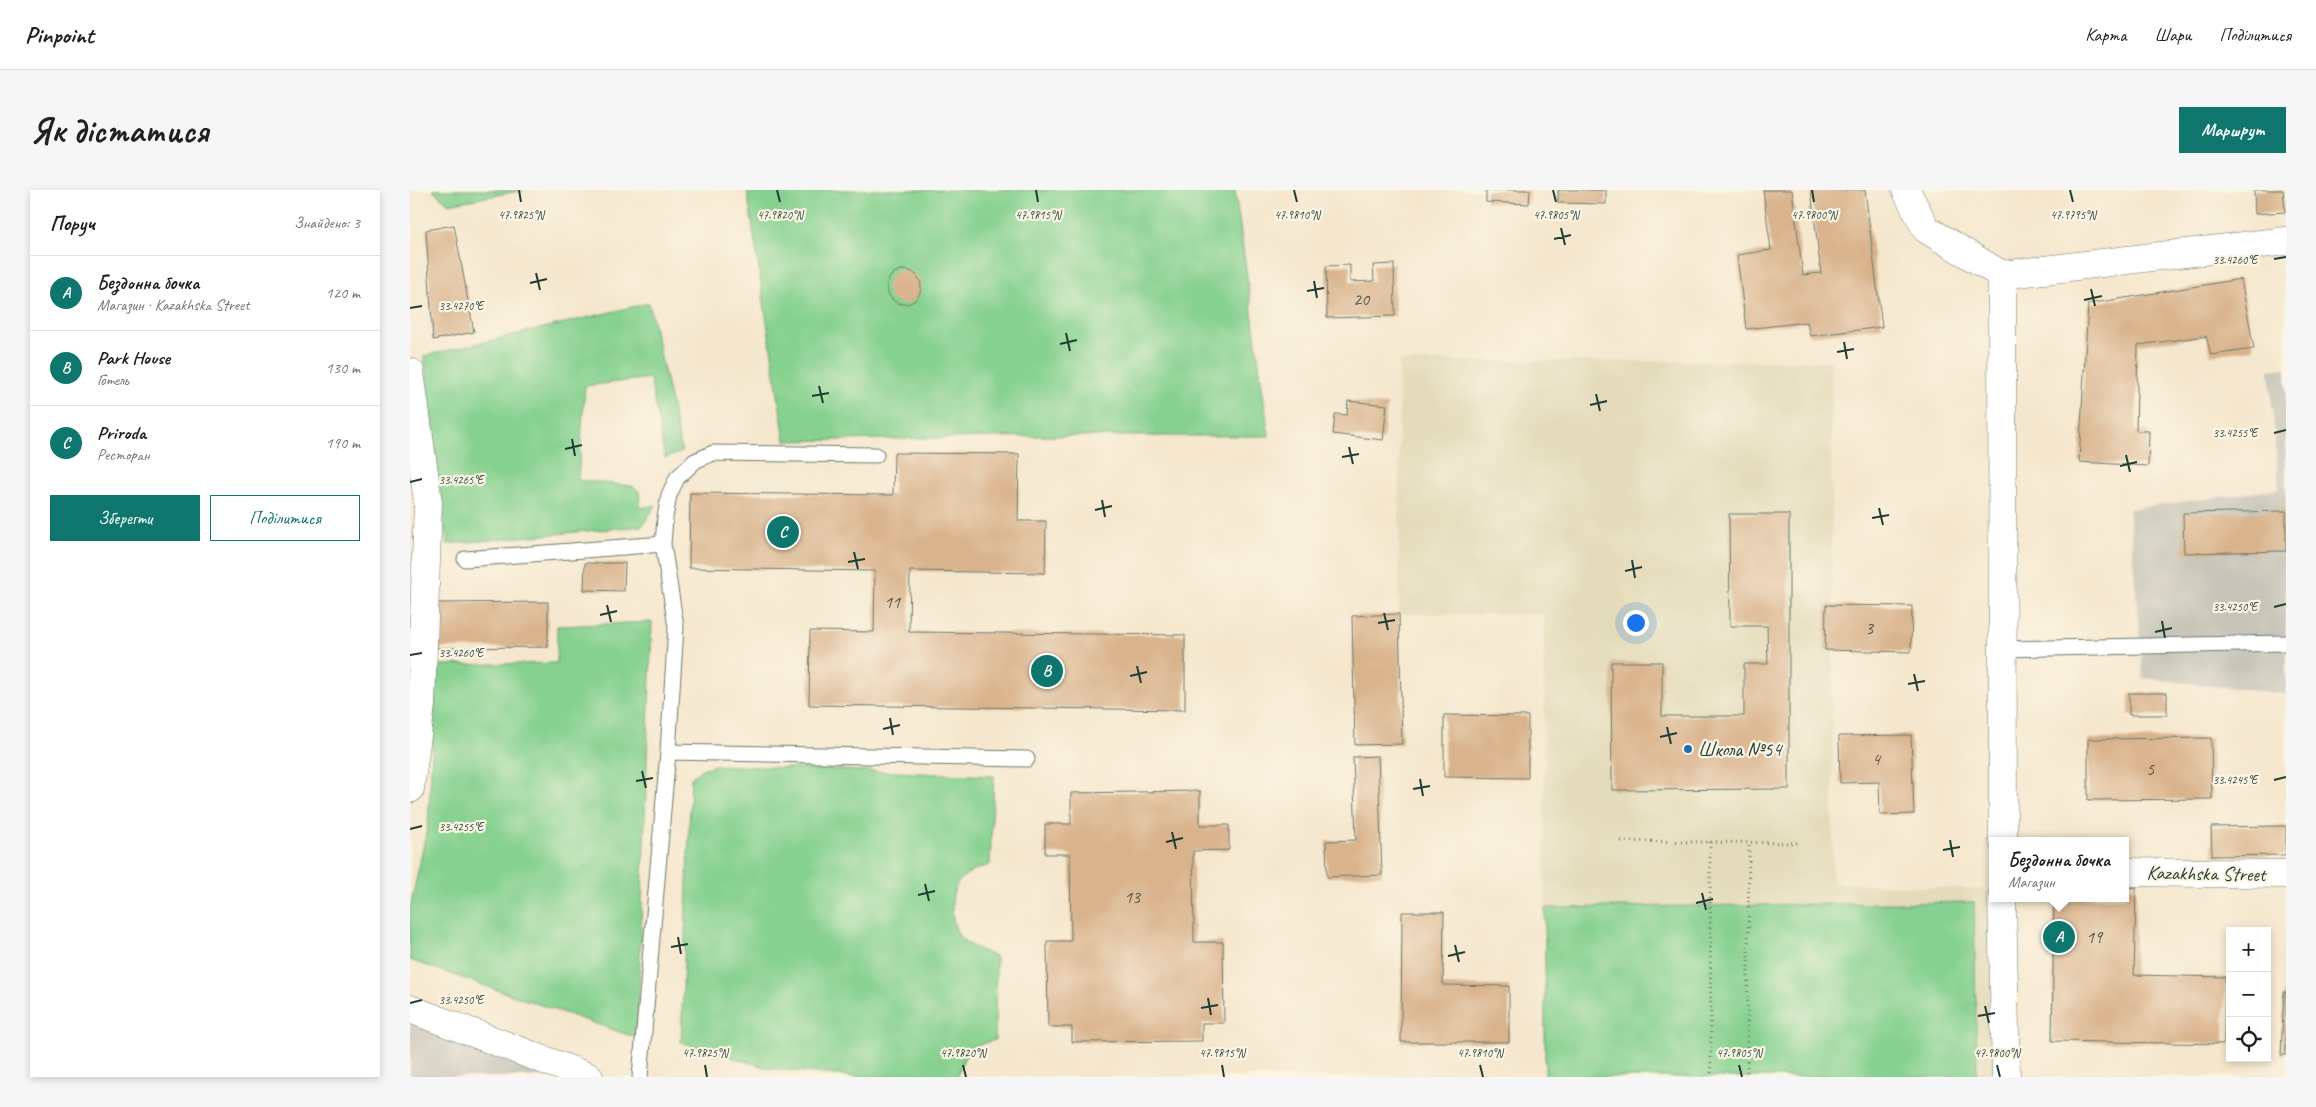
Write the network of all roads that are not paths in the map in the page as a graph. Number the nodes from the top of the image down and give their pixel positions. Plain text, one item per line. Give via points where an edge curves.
1 (1906, 190) edge
2 (2286, 241) edge
3 (2002, 275) junction
4 (410, 372) edge
5 (876, 455) dead end
6 (663, 544) junction
7 (465, 559) dead end
8 (2286, 643) edge
9 (2002, 649) junction
10 (668, 752) junction
11 (1027, 760) dead end
12 (410, 790) edge
13 (2003, 837) edge
14 (2129, 872) edge
15 (2286, 874) edge
16 (2002, 902) edge
17 (410, 1009) edge
18 (576, 1075) edge
19 (640, 1077) edge
20 (2006, 1077) edge

1 - 3 street via 1926,229
2 - 3 street
3 - 9 street
4 - 12 street via 428,502 421,705
5 - 6 lane via 713,453 695,461 677,478 669,495
6 - 7 lane
6 - 10 lane via 676,627
8 - 9 lane
9 - 13 street
10 - 11 lane
10 - 19 lane
14 - 15 street, Kazakhska Street
16 - 20 street
17 - 18 street

